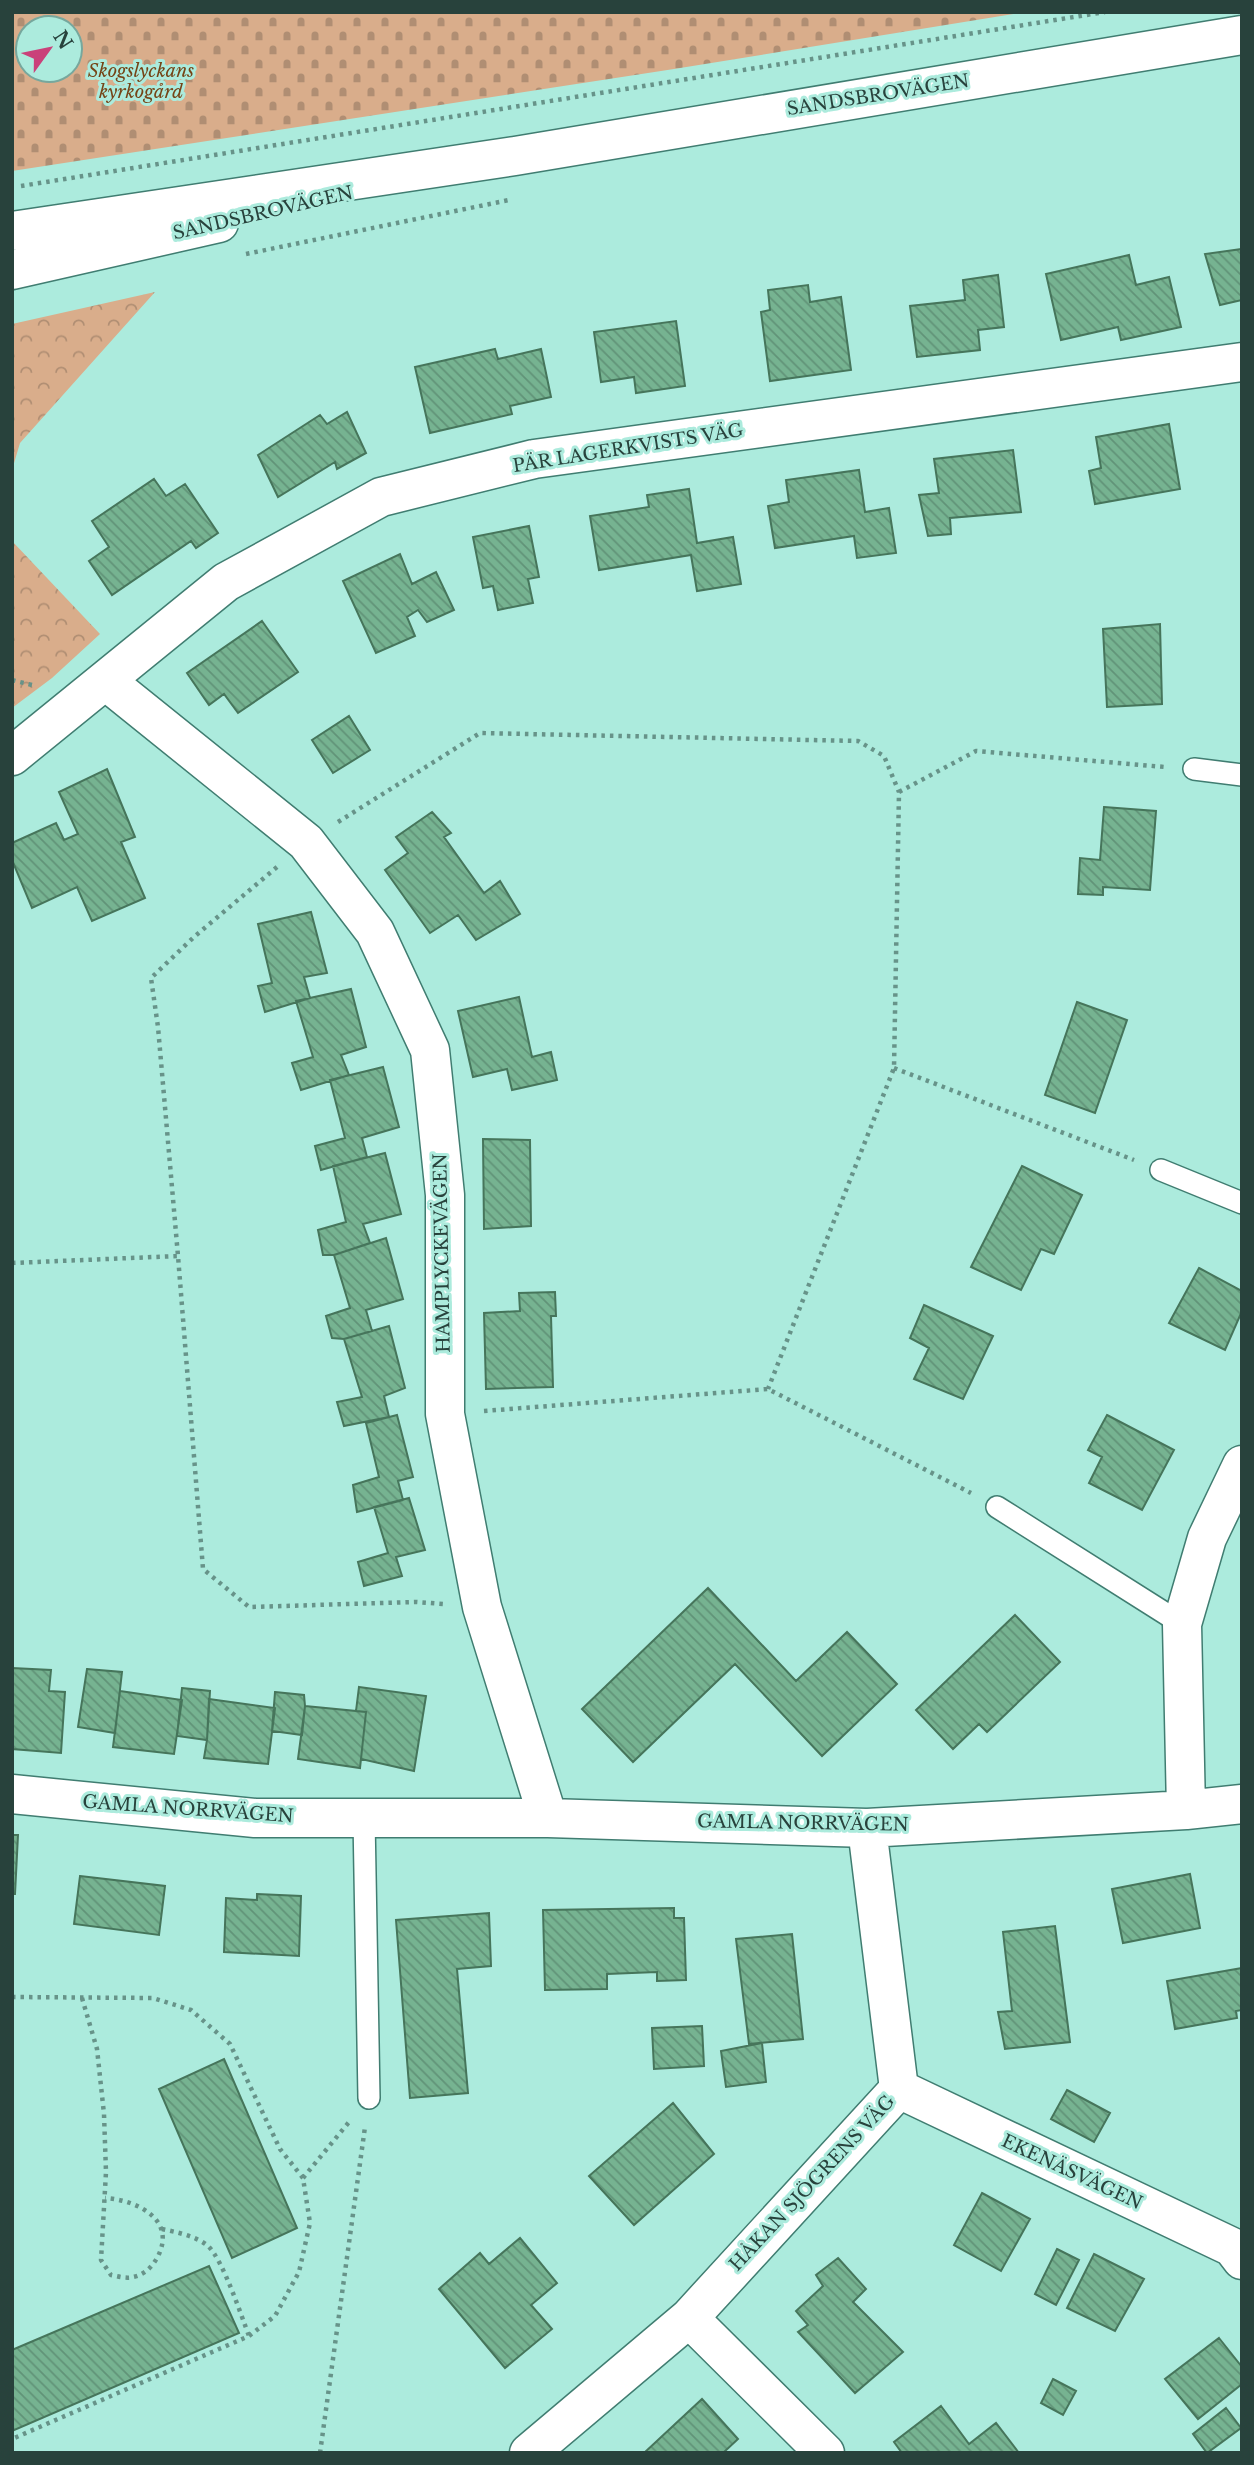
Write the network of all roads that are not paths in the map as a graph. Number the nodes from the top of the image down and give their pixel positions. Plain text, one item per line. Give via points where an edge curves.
1 (1242, 35) edge
2 (515, 156) junction
3 (12, 231) edge
4 (12, 271) edge
5 (1242, 362) edge
6 (106, 681) junction
7 (12, 756) edge
8 (1194, 769) road end
9 (1242, 775) edge
10 (1161, 1170) road end
11 (1242, 1203) edge
12 (1242, 1465) edge
13 (997, 1507) road end
14 (1182, 1624) junction
15 (12, 1794) edge
16 (1242, 1804) edge
17 (1186, 1810) junction
18 (364, 1818) junction
19 (548, 1818) junction
20 (866, 1828) junction
21 (899, 2090) junction
22 (369, 2098) road end
23 (1239, 2251) edge
24 (689, 2318) junction
25 (529, 2453) edge
26 (825, 2453) edge

1 - 2 street, SANDSBROVÄGEN
2 - 3 street, SANDSBROVÄGEN
2 - 4 street, SANDSBROVÄGEN
5 - 6 street, PÄR LAGERKVISTS VÄG via 534,459 381,497 226,582
6 - 7 street, PÄR LAGERKVISTS VÄG
6 - 19 street, HAMPLYCKEVÄGEN via 306,842 375,932 430,1050 445,1195 445,1414 482,1607
8 - 9 lane
10 - 11 lane
12 - 14 street via 1207,1538
13 - 14 lane
14 - 17 street
15 - 18 street, GAMLA NORRVÄGEN via 255,1818
16 - 17 street, GAMLA NORRVÄGEN
17 - 20 street, GAMLA NORRVÄGEN
18 - 19 street, GAMLA NORRVÄGEN
18 - 22 lane
19 - 20 street, GAMLA NORRVÄGEN
20 - 21 street, HÅKAN SJÖGRENS VÄG
21 - 23 street, EKENÄSVÄGEN
21 - 24 street, HÅKAN SJÖGRENS VÄG
24 - 25 street, HÅKAN SJÖGRENS VÄG
24 - 26 street

